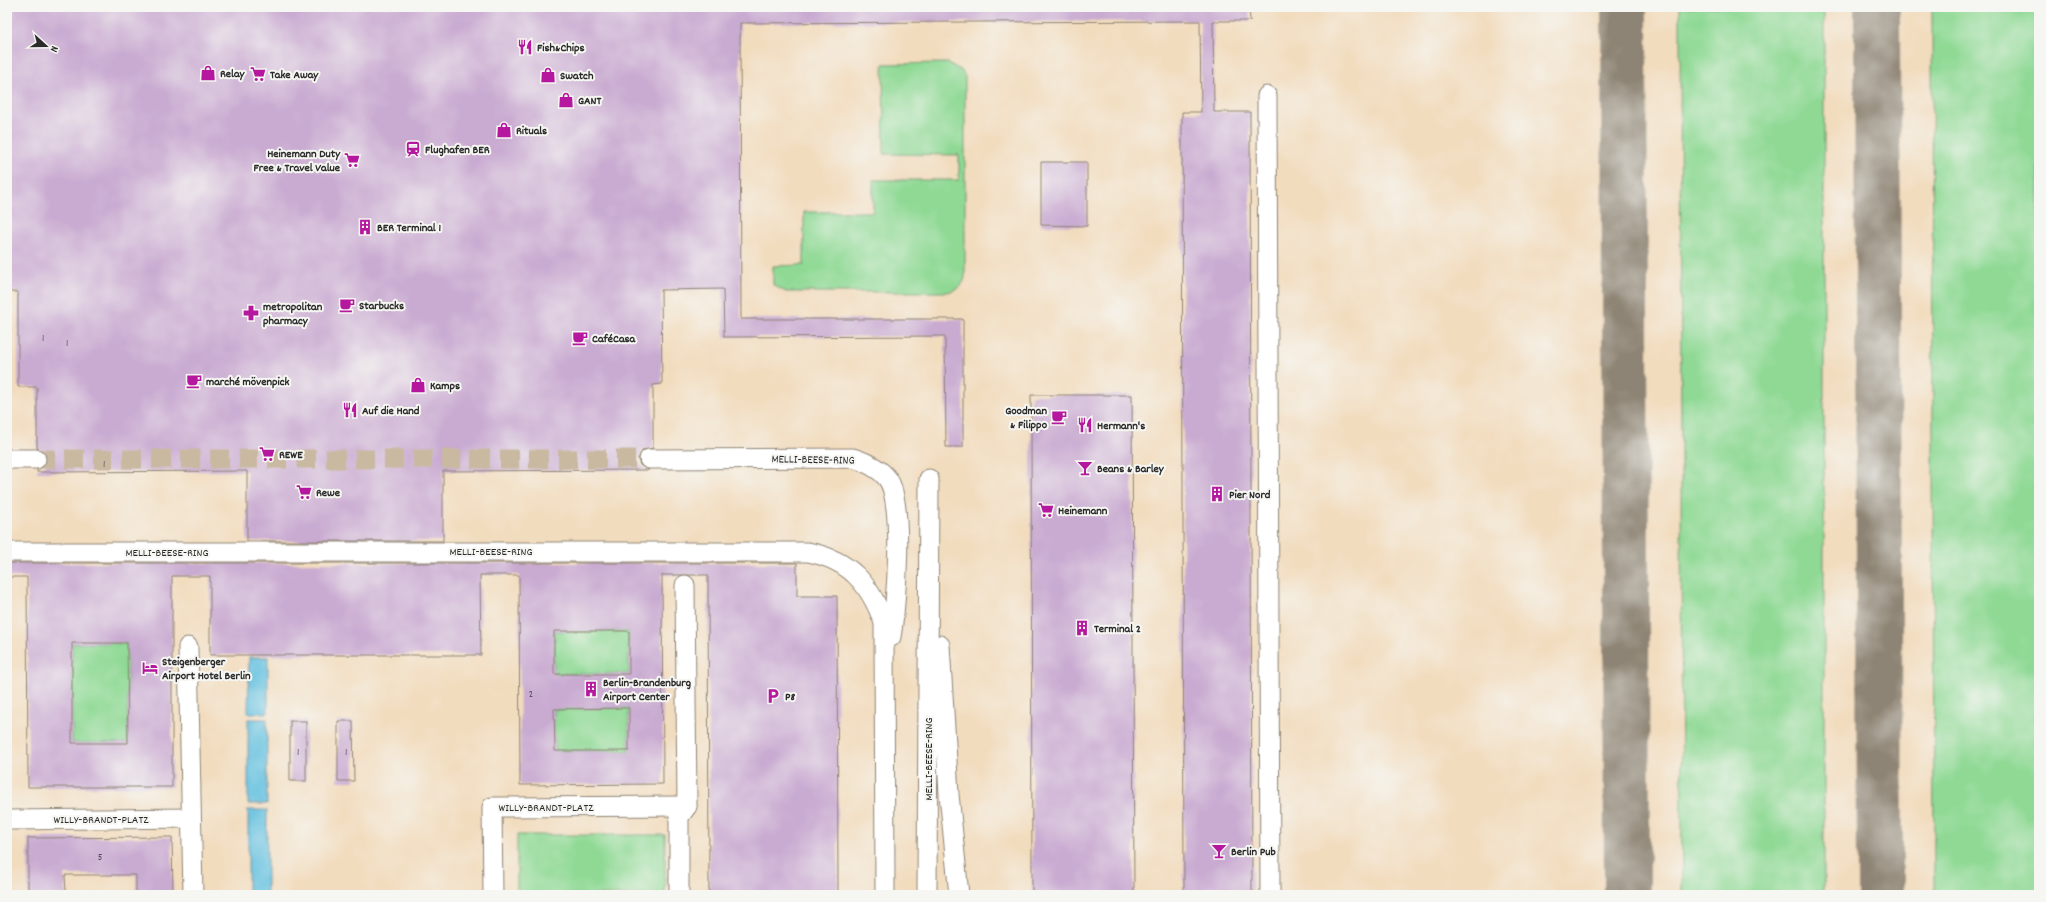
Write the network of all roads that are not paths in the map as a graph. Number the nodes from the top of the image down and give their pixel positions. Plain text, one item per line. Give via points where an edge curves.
1 (1267, 96) dead end
2 (649, 458) tunnel mouth
3 (7, 459) edge
4 (36, 459) tunnel mouth
5 (929, 479) dead end
6 (7, 552) edge
7 (930, 577) junction
8 (685, 585) dead end
9 (887, 630) junction
10 (188, 647) dead end
11 (687, 806) junction
12 (191, 818) junction
13 (11, 820) dead end
14 (193, 895) edge
15 (493, 895) edge
16 (679, 895) edge
17 (885, 895) edge
18 (927, 895) edge
19 (960, 895) edge
20 (1270, 895) edge

1 - 20 street
2 - 9 street, MELLI-BEESE-RING via 853,458 879,470 888,478 896,500 897,588
3 - 4 street
5 - 7 street, MELLI-BEESE-RING
6 - 9 street, MELLI-BEESE-RING via 808,552 833,558 853,572 871,593
7 - 18 street, MELLI-BEESE-RING
7 - 19 street via 940,644 949,794
8 - 11 street
9 - 17 street, MELLI-BEESE-RING via 884,678
10 - 12 street
11 - 15 street, WILLY-BRANDT-PLATZ via 492,807
11 - 16 street via 679,817
12 - 13 street, WILLY-BRANDT-PLATZ
12 - 14 street

